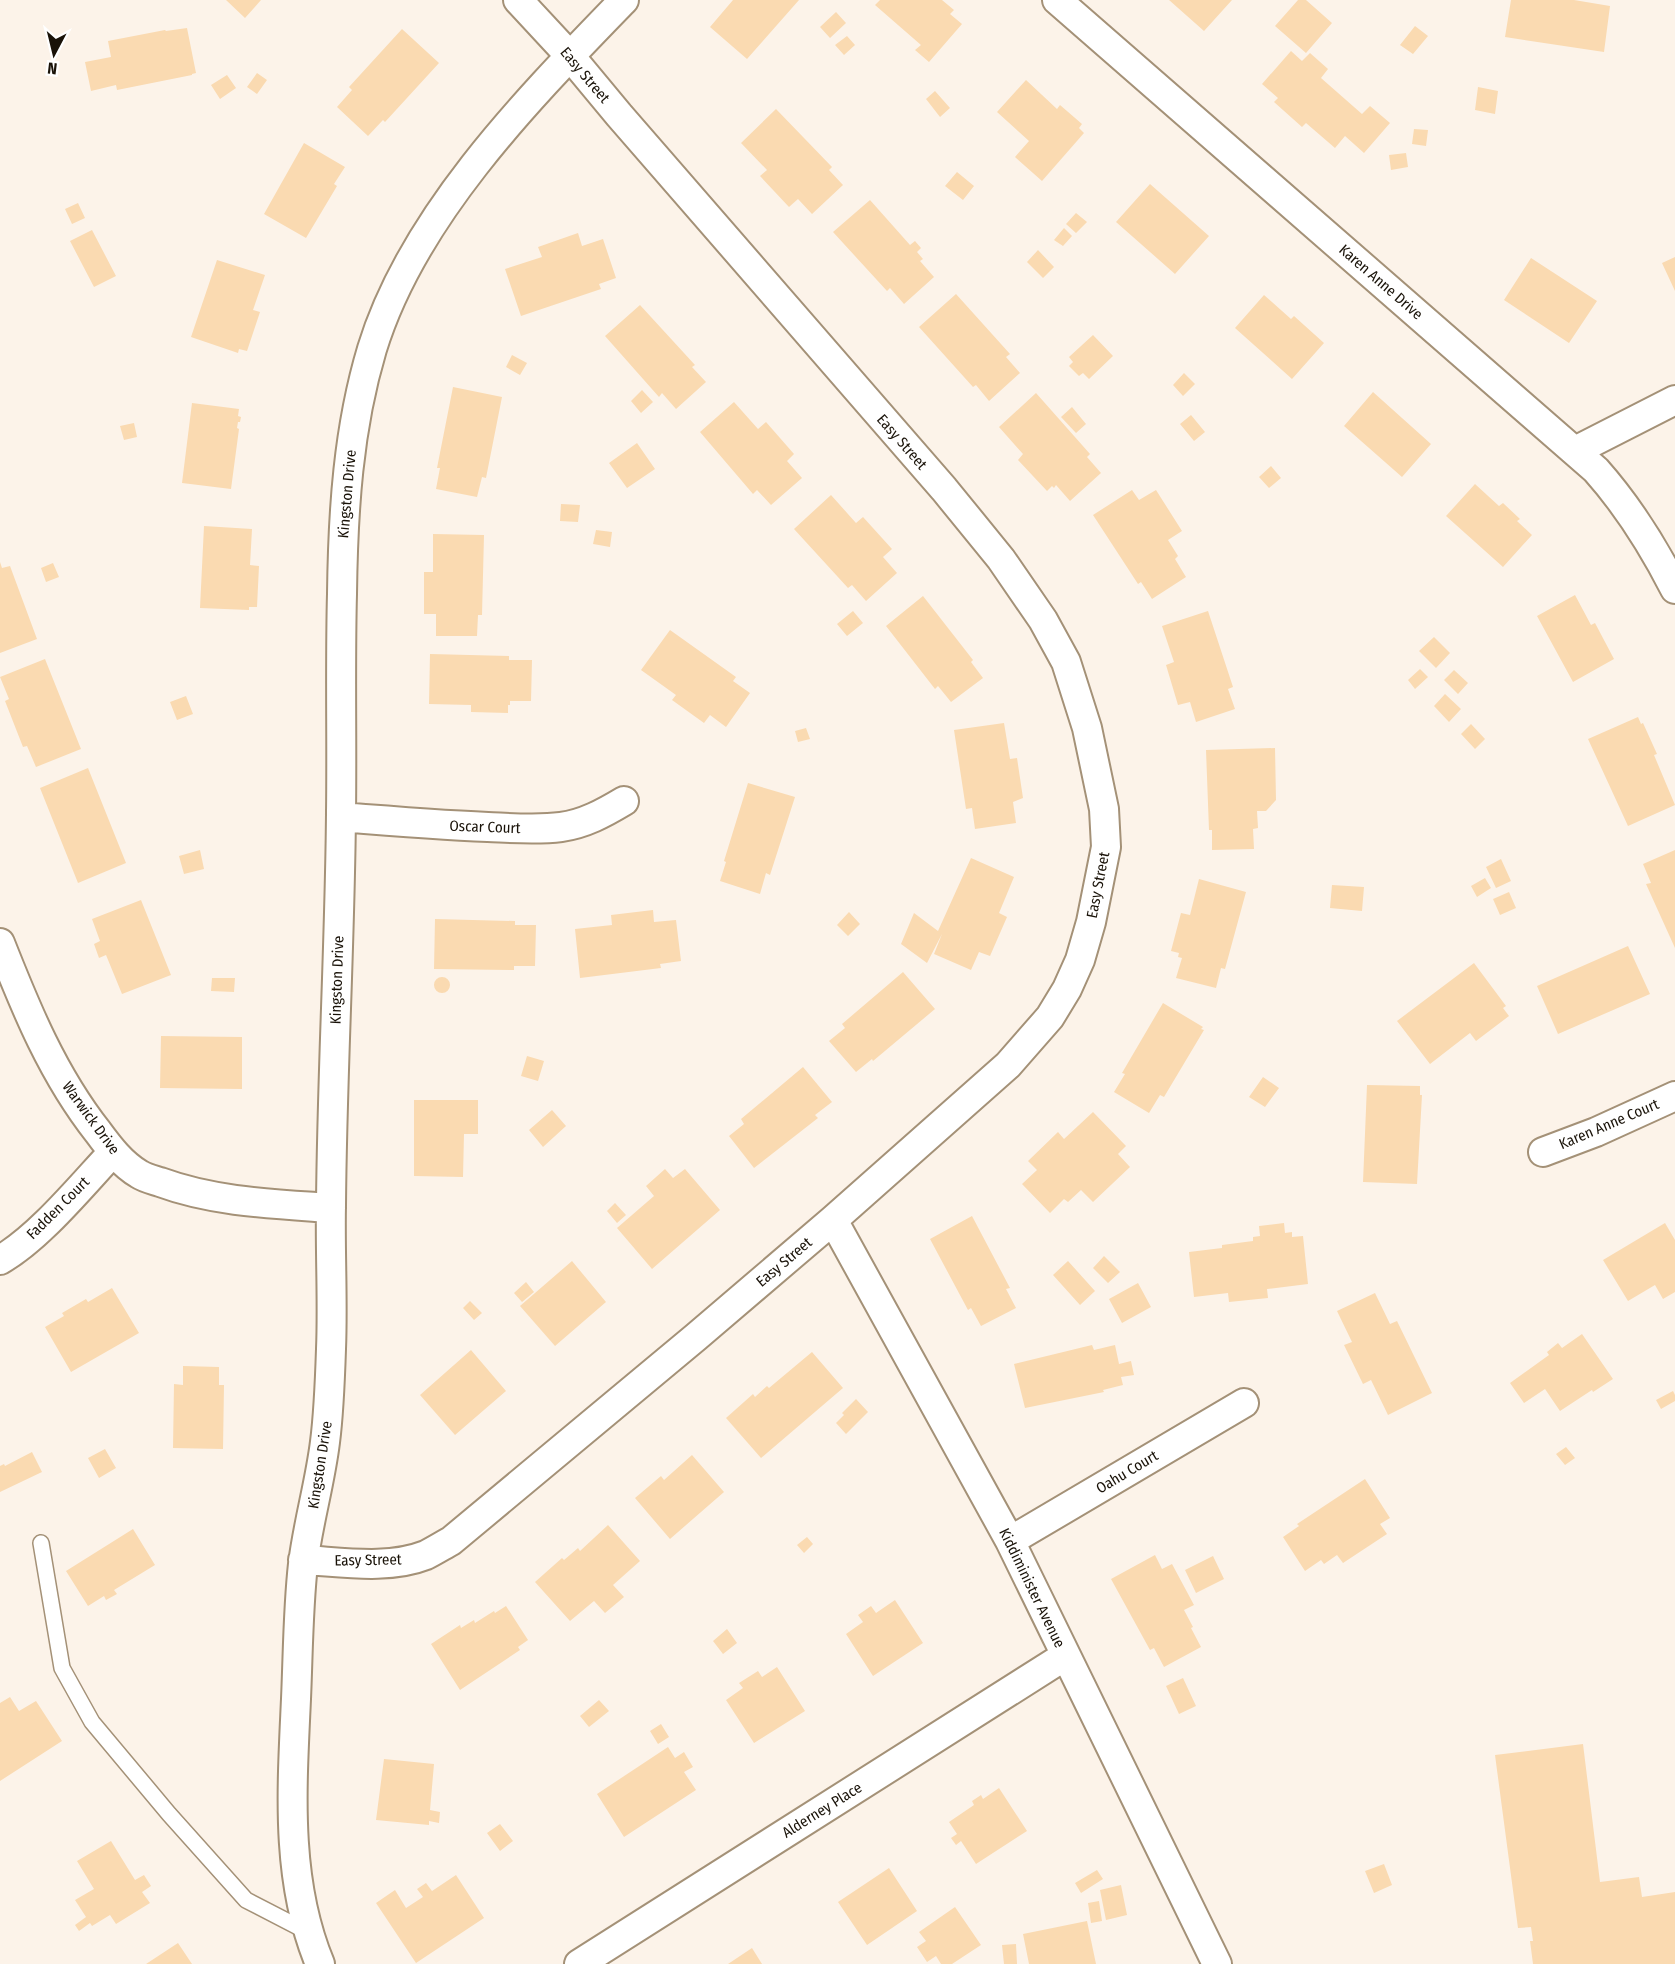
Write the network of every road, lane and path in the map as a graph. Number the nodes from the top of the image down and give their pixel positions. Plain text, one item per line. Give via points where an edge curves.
1 (518, 0) edge
2 (624, 0) edge
3 (1057, 0) edge
4 (570, 56) junction
5 (1675, 400) edge
6 (1575, 451) junction
7 (1675, 589) edge
8 (624, 801) dead end
9 (341, 817) junction
10 (0, 943) edge
11 (1675, 1096) edge
12 (113, 1152) junction
13 (1543, 1152) dead end
14 (330, 1208) junction
15 (833, 1220) junction
16 (0, 1260) edge
17 (1244, 1403) dead end
18 (1010, 1541) junction
19 (41, 1543) dead end
20 (303, 1560) junction
21 (1065, 1656) junction
22 (308, 1932) junction
23 (320, 1964) edge
24 (579, 1964) edge
25 (1217, 1964) edge

1 - 4 street, Easy Street
2 - 4 street, Kingston Drive
3 - 6 street, Karen Anne Drive
4 - 9 street, Kingston Drive via 499,136 443,209 395,288 371,352 353,438 343,520
4 - 15 street, Easy Street via 1001,559 1066,662 1098,775 1106,847 1091,922 1068,989 1050,1017 1008,1065
5 - 6 street
6 - 7 street, Karen Anne Drive via 1618,494
8 - 9 street, Oscar Court via 584,822 551,828
9 - 14 street, Kingston Drive
10 - 12 street, Warwick Drive via 30,1018 57,1070
11 - 13 street, Karen Anne Court
12 - 14 street, Warwick Drive via 139,1174 208,1196
12 - 16 street, Fadden Court via 32,1236
14 - 20 street, Kingston Drive via 333,1283 329,1398 325,1443
15 - 18 street, Kiddiminister Avenue
15 - 20 street, Easy Street via 451,1541 426,1555 404,1561
17 - 18 street, Oahu Court
18 - 21 street, Kiddiminister Avenue
19 - 22 lane via 62,1668 92,1722 246,1900
20 - 22 street, Kingston Drive via 292,1773 296,1872
21 - 24 street, Alderney Place
21 - 25 street, Kiddiminister Avenue
22 - 23 street, Kingston Drive

